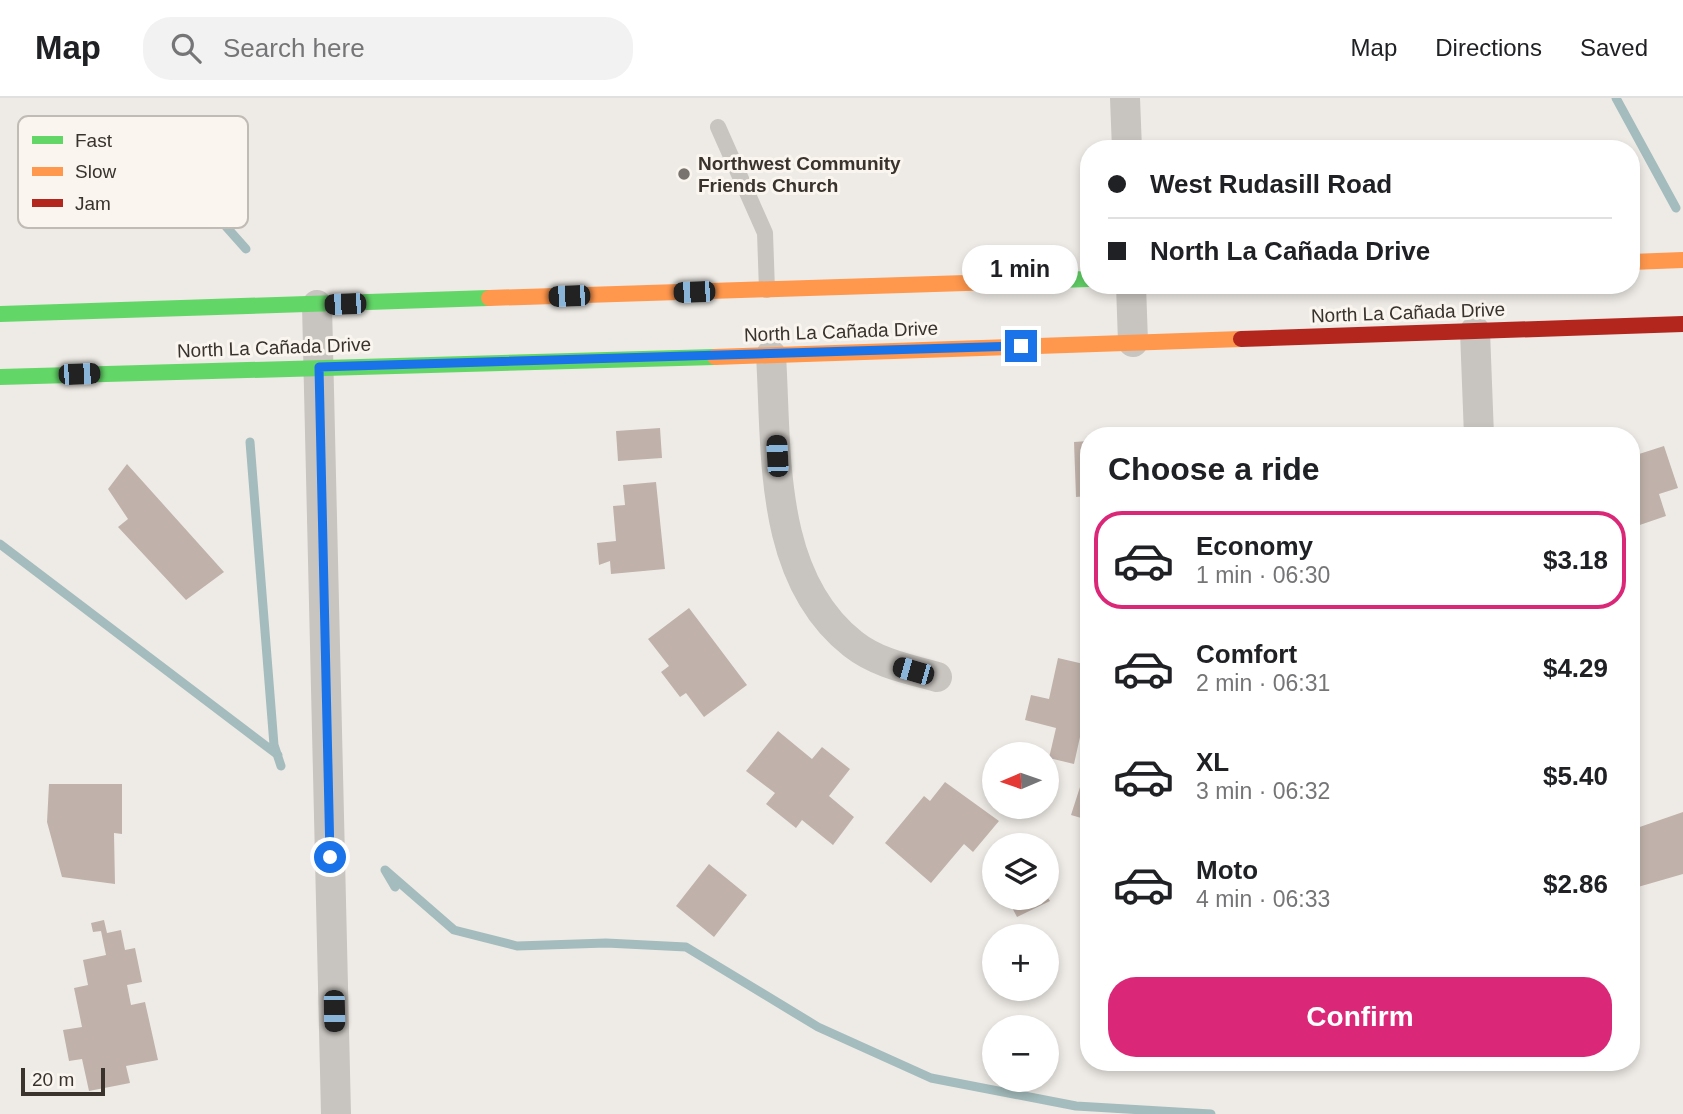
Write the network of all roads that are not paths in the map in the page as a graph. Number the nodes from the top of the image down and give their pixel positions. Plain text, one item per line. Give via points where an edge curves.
1 (1125, 98) edge
2 (718, 127) dead end
3 (1127, 140) edge
4 (1683, 260) edge
5 (1640, 262) edge
6 (1080, 279) edge
7 (767, 290) junction
8 (1131, 294) edge
9 (317, 305) junction
10 (0, 314) edge
11 (1683, 324) edge
12 (1475, 331) junction
13 (1133, 342) junction
14 (771, 355) junction
15 (319, 367) junction
16 (0, 377) edge
17 (1479, 427) edge
18 (937, 677) dead end
19 (336, 1114) edge

1 - 3 street
2 - 7 lane via 765,233
4 - 5 main road
6 - 7 main road
7 - 9 main road
8 - 13 street
9 - 10 main road
9 - 15 street
11 - 12 main road, North La Cañada Drive
12 - 13 main road, North La Cañada Drive
12 - 17 street
13 - 14 main road, North La Cañada Drive
14 - 15 main road, North La Cañada Drive
14 - 18 street via 783,514 796,570 821,615 854,645 887,663
15 - 16 main road, North La Cañada Drive
15 - 19 street

